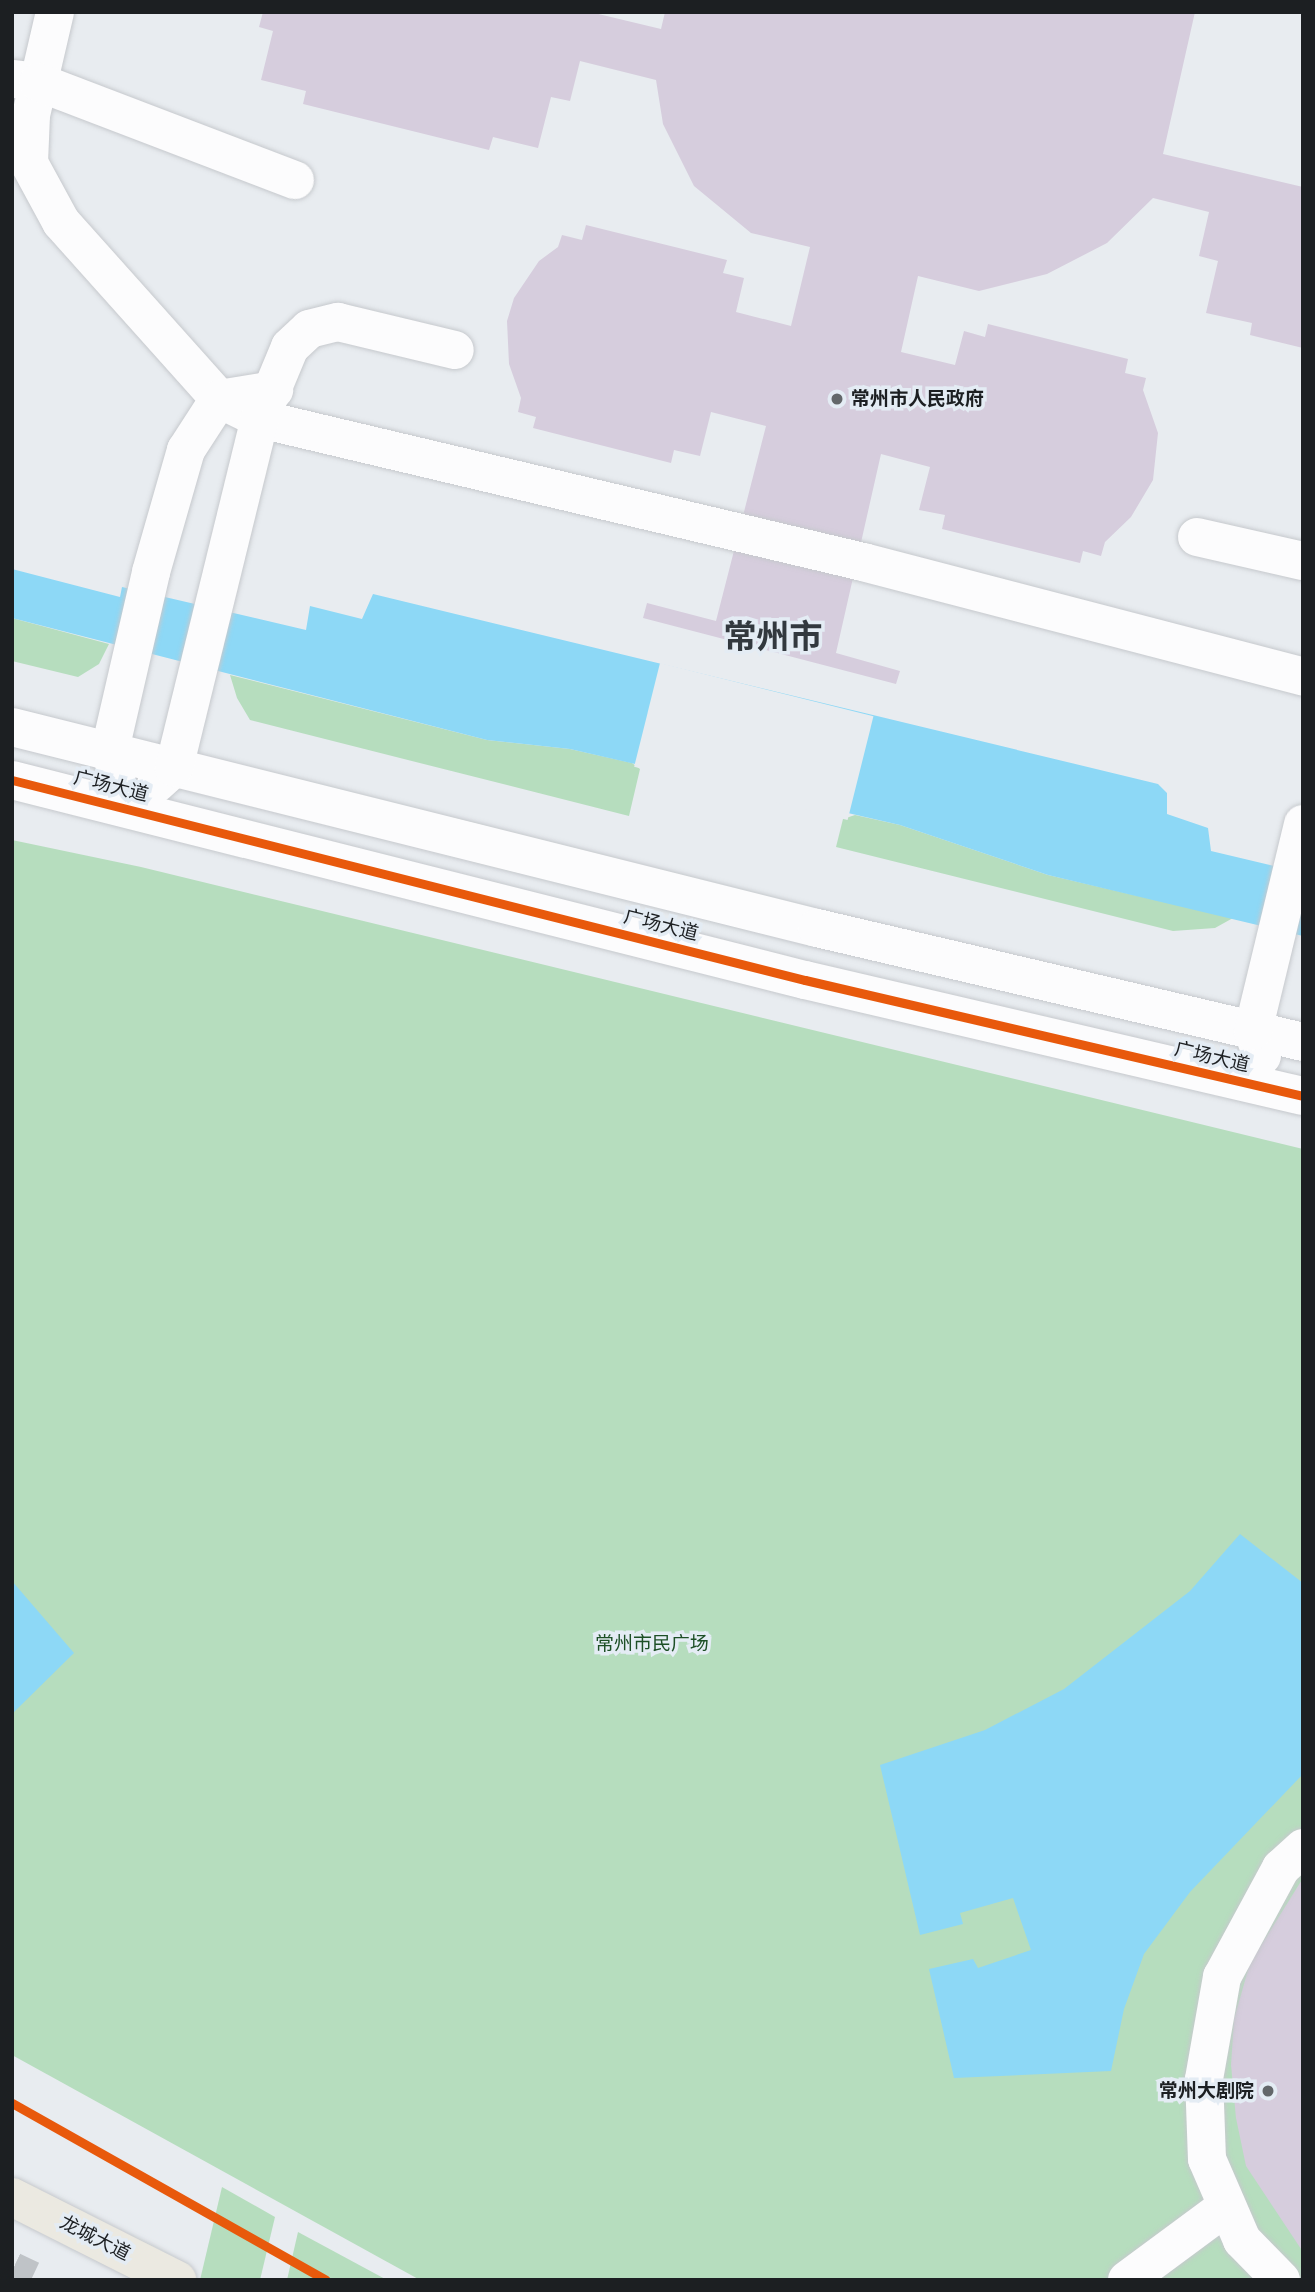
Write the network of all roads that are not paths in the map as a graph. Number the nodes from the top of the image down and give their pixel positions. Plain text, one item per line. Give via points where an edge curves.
1 (55, 12) edge
2 (25, 81) edge
3 (295, 180) dead end
4 (455, 350) dead end
5 (219, 399) junction
6 (267, 405) junction
7 (1197, 537) dead end
8 (1303, 561) edge
9 (1303, 677) edge
10 (12, 727) edge
11 (110, 750) junction
12 (174, 768) junction
13 (12, 780) edge
14 (129, 808) junction
15 (1299, 840) edge
16 (1253, 1031) junction
17 (1303, 1042) edge
18 (1303, 1058) edge
19 (1288, 1093) edge
20 (1303, 1849) edge
21 (12, 2197) edge
22 (1227, 2206) junction
23 (1144, 2275) edge
24 (177, 2280) edge
25 (1281, 2280) edge

1 - 2 street
2 - 3 street
2 - 5 street via 31,115 29,163 61,222
4 - 6 street via 338,322 309,329 290,347
5 - 6 street
5 - 11 street via 186,450 151,572
6 - 9 street
6 - 12 street
7 - 8 street
10 - 11 street, 广场大道
11 - 12 street, 广场大道
11 - 14 street
12 - 14 street
12 - 16 street, 广场大道
13 - 14 street, 广场大道
14 - 19 street, 广场大道 via 805,980
15 - 16 street
16 - 17 street, 广场大道
16 - 19 street
18 - 19 street
20 - 22 street via 1281,1868 1222,1977 1203,2079 1207,2158
21 - 24 main road, 龙城大道
22 - 23 street
22 - 25 street via 1242,2240

